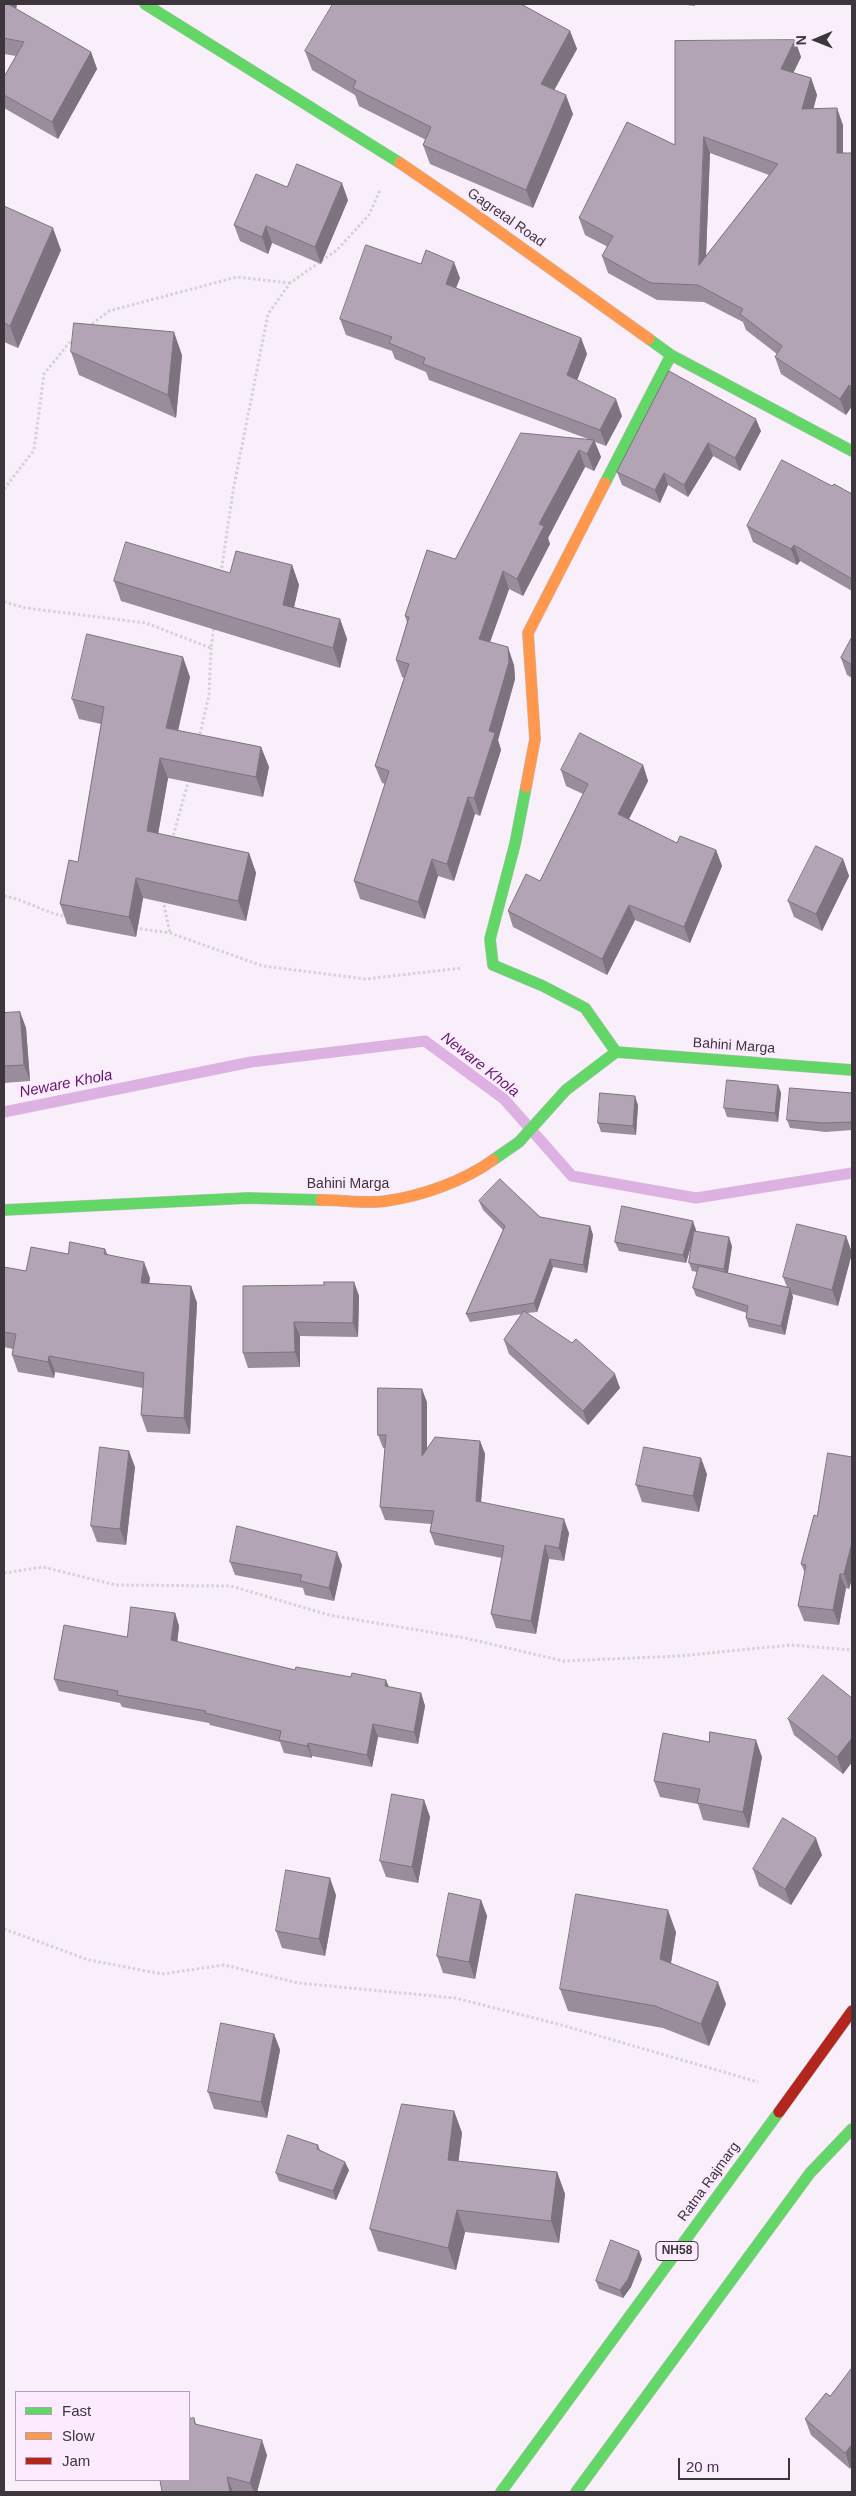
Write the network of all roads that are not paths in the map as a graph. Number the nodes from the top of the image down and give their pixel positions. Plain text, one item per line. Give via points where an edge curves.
1 (145, 4) edge
2 (671, 355) junction
3 (852, 451) edge
4 (616, 1052) junction
5 (852, 1070) edge
6 (4, 1210) edge
7 (852, 2011) edge
8 (852, 2128) edge
9 (501, 2492) edge
10 (576, 2492) edge

1 - 2 street, Gagretal Road via 466,208
2 - 3 street, Gagretal Road
2 - 4 street via 528,633 535,739 515,844 490,939 493,965 544,986 585,1008
4 - 5 street, Bahini Marga
4 - 6 street, Bahini Marga via 566,1090 519,1142 476,1172 429,1190 386,1201 248,1198
7 - 9 street, Ratna Rajmarg / NH58
8 - 10 street via 810,2173

